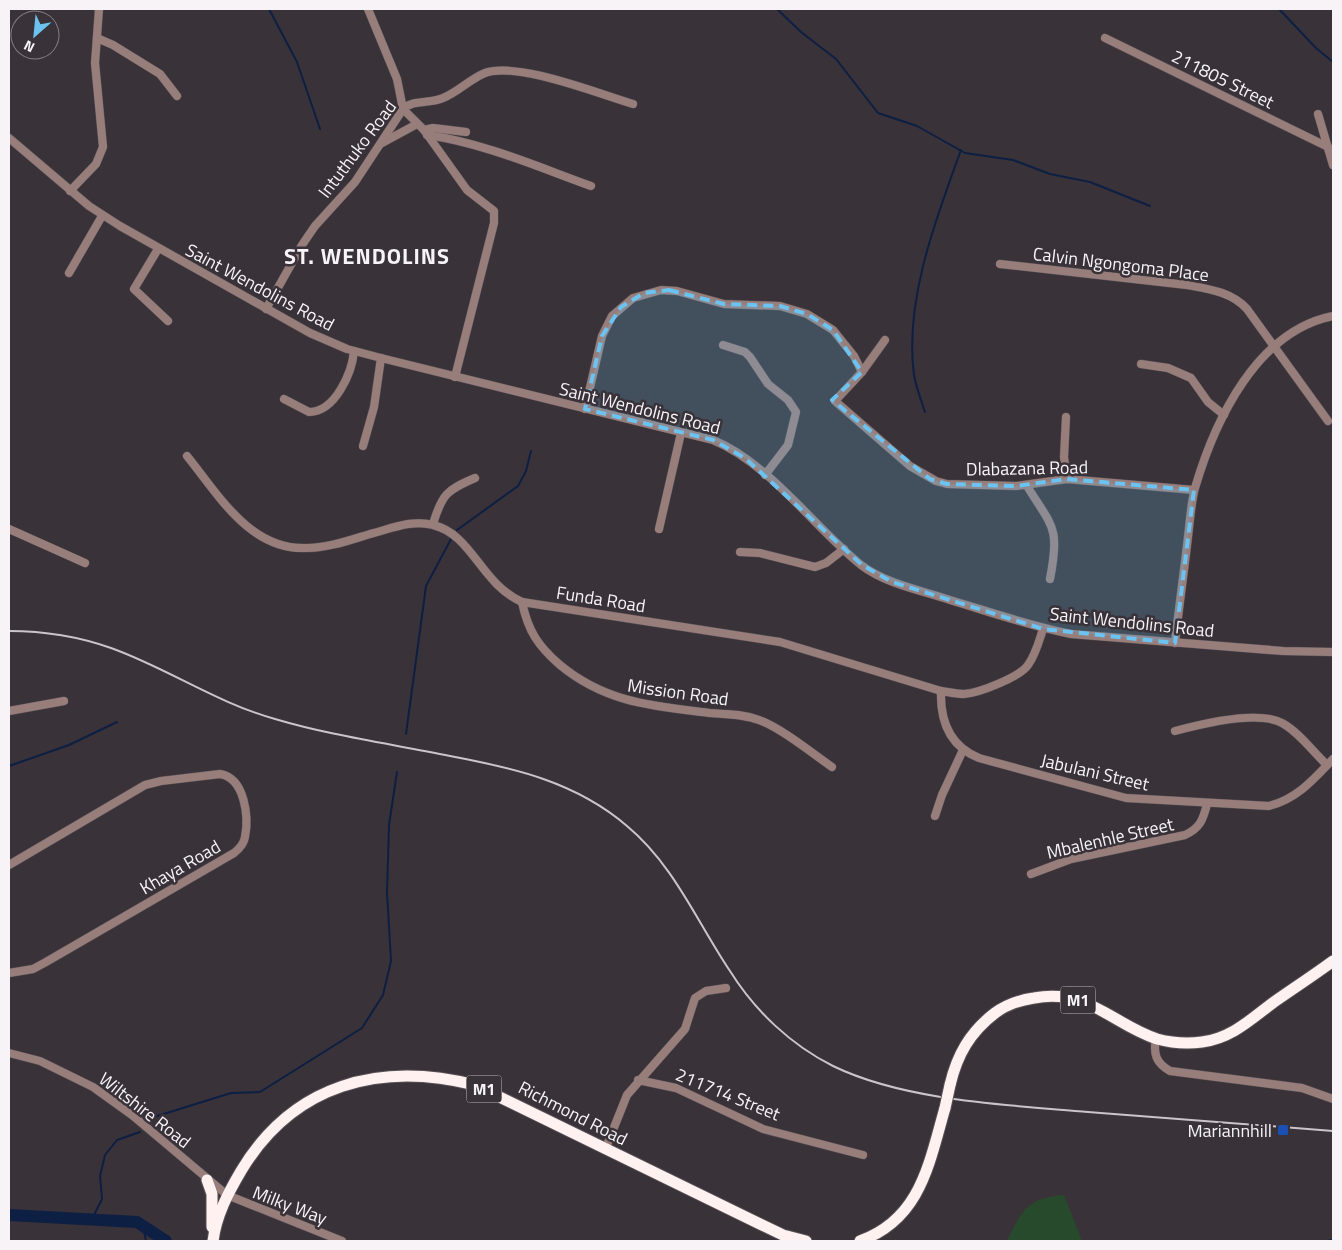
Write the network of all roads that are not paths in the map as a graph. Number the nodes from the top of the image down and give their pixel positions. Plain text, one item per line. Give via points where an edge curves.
1 (99, 9) edge
2 (368, 9) edge
3 (97, 38) junction
4 (1105, 38) dead end
5 (177, 96) dead end
6 (633, 104) dead end
7 (403, 109) junction
8 (1318, 114) dead end
9 (417, 124) junction
10 (426, 132) junction
11 (466, 132) dead end
12 (9, 138) edge
13 (382, 144) junction
14 (1328, 147) junction
15 (1333, 165) edge
16 (591, 186) dead end
17 (70, 191) junction
18 (102, 216) junction
19 (158, 248) junction
20 (1000, 264) dead end
21 (70, 272) dead end
22 (266, 309) junction
23 (1333, 316) edge
24 (168, 321) dead end
25 (885, 340) dead end
26 (723, 345) dead end
27 (1274, 346) junction
28 (354, 351) junction
29 (381, 358) junction
30 (1141, 364) dead end
31 (862, 372) junction
32 (455, 377) junction
33 (284, 399) dead end
34 (585, 409) junction
35 (1224, 415) junction
36 (1066, 417) dead end
37 (1328, 421) dead end
38 (681, 433) junction
39 (363, 446) dead end
40 (187, 456) dead end
41 (765, 475) junction
42 (475, 478) dead end
43 (1067, 480) junction
44 (1027, 486) junction
45 (1194, 490) junction
46 (433, 524) junction
47 (9, 529) edge
48 (659, 529) dead end
49 (844, 549) junction
50 (740, 552) dead end
51 (85, 563) dead end
52 (1050, 579) dead end
53 (522, 602) junction
54 (1043, 629) junction
55 (1175, 643) junction
56 (1333, 652) edge
57 (941, 691) junction
58 (64, 701) dead end
59 (9, 711) edge
60 (1175, 731) dead end
61 (963, 750) junction
62 (1333, 759) edge
63 (1327, 765) junction
64 (832, 767) dead end
65 (1207, 804) junction
66 (935, 816) dead end
67 (9, 865) edge
68 (1031, 874) dead end
69 (1333, 961) edge
70 (9, 973) edge
71 (726, 988) dead end
72 (1156, 1038) junction
73 (9, 1053) edge
74 (638, 1080) junction
75 (1333, 1099) edge
76 (605, 1150) junction
77 (863, 1155) dead end
78 (207, 1180) junction
79 (227, 1195) junction
80 (213, 1240) edge
81 (342, 1241) edge
82 (806, 1241) edge
83 (860, 1241) edge

1 - 3 street
2 - 7 street via 397,79
3 - 5 street via 160,74
3 - 17 street via 95,63 103,147 96,164
4 - 14 street, 211805 Street
6 - 7 street, Intuthuko Road via 525,72 498,70 471,80 444,98 412,103
7 - 9 street
7 - 13 street, Intuthuko Road
8 - 14 street
9 - 10 street
9 - 13 street
10 - 11 street via 433,128
10 - 16 street via 522,160
10 - 32 street via 467,190 490,206 495,215
12 - 17 street, Saint Wendolins Road
13 - 22 street, Intuthuko Road via 348,190 315,226
14 - 15 street
17 - 18 street, Saint Wendolins Road
18 - 19 street, Saint Wendolins Road
18 - 21 street
19 - 22 street, Saint Wendolins Road
19 - 24 street via 134,289
20 - 27 street, Calvin Ngongoma Place via 1215,291 1242,303
22 - 28 street, Saint Wendolins Road via 310,333
23 - 27 street via 1311,322
25 - 31 street
26 - 41 street via 745,352 768,384 788,400 796,412 788,445
27 - 35 street via 1252,369
27 - 37 street, Calvin Ngongoma Place
28 - 29 street, Saint Wendolins Road
28 - 33 street via 347,379 322,409 309,412
29 - 32 street, Saint Wendolins Road
29 - 39 street via 376,399
30 - 35 street via 1168,368 1191,378 1208,402
31 - 34 street via 845,344 824,322 808,314 780,306 724,304 669,290 644,293 612,316 605,329
31 - 44 street, Dlabazana Road via 836,401 910,466 930,479 946,484
32 - 34 street, Saint Wendolins Road
34 - 38 street, Saint Wendolins Road
35 - 45 street
36 - 43 street via 1064,457
38 - 41 street, Saint Wendolins Road via 728,446
38 - 48 street
40 - 46 street via 246,527 278,544 308,548 406,524
41 - 49 street, Saint Wendolins Road
42 - 46 street via 450,489 439,503
43 - 44 street, Dlabazana Road
43 - 45 street, Dlabazana Road
44 - 52 street via 1054,530
45 - 55 street
46 - 53 street, Funda Road via 460,540 503,592
47 - 51 street
49 - 50 street via 826,564 815,567 760,553
49 - 54 street, Saint Wendolins Road via 862,565 892,582
53 - 57 street, Funda Road via 780,642
53 - 64 street, Mission Road via 526,622 539,646 588,686 604,694 647,705 760,720
54 - 55 street, Saint Wendolins Road
54 - 57 street, Funda Road via 1034,656 1018,674 976,692
55 - 56 street, Saint Wendolins Road
57 - 61 street, Jabulani Street via 940,707 946,728
58 - 59 street
60 - 63 street via 1206,723 1274,719 1288,727
61 - 65 street, Jabulani Street via 979,758 1126,798
61 - 66 street
62 - 63 street, Jabulani Street
63 - 65 street, Jabulani Street via 1301,792 1282,803 1269,806
65 - 68 street, Mbalenhle Street via 1199,827 1185,835 1071,859
67 - 70 street, Khaya Road via 145,785 220,774 229,777 241,790 246,836 234,853 33,969
69 - 72 highway, M1 via 1222,1038 1186,1043
71 - 74 street via 706,991 695,998 685,1029
72 - 75 street via 1154,1050 1157,1061 1170,1071 1302,1088
72 - 83 highway, M1, bridge via 1079,1000 1061,996 1024,1000 1002,1008 983,1022 967,1041 955,1064 923,1184 889,1226
73 - 78 street, Wiltshire Road via 40,1061 94,1087 132,1115
74 - 76 street via 623,1103
74 - 77 street, 211714 Street via 676,1088 763,1129
76 - 79 highway, Richmond Road / M1 via 475,1085 448,1078 390,1076 365,1079 309,1100 264,1140
76 - 82 highway, Richmond Road / M1 via 783,1235
78 - 79 street, Wiltshire Road
78 - 80 highway via 213,1199
79 - 80 highway, Richmond Road / M1
79 - 81 street, Milky Way

